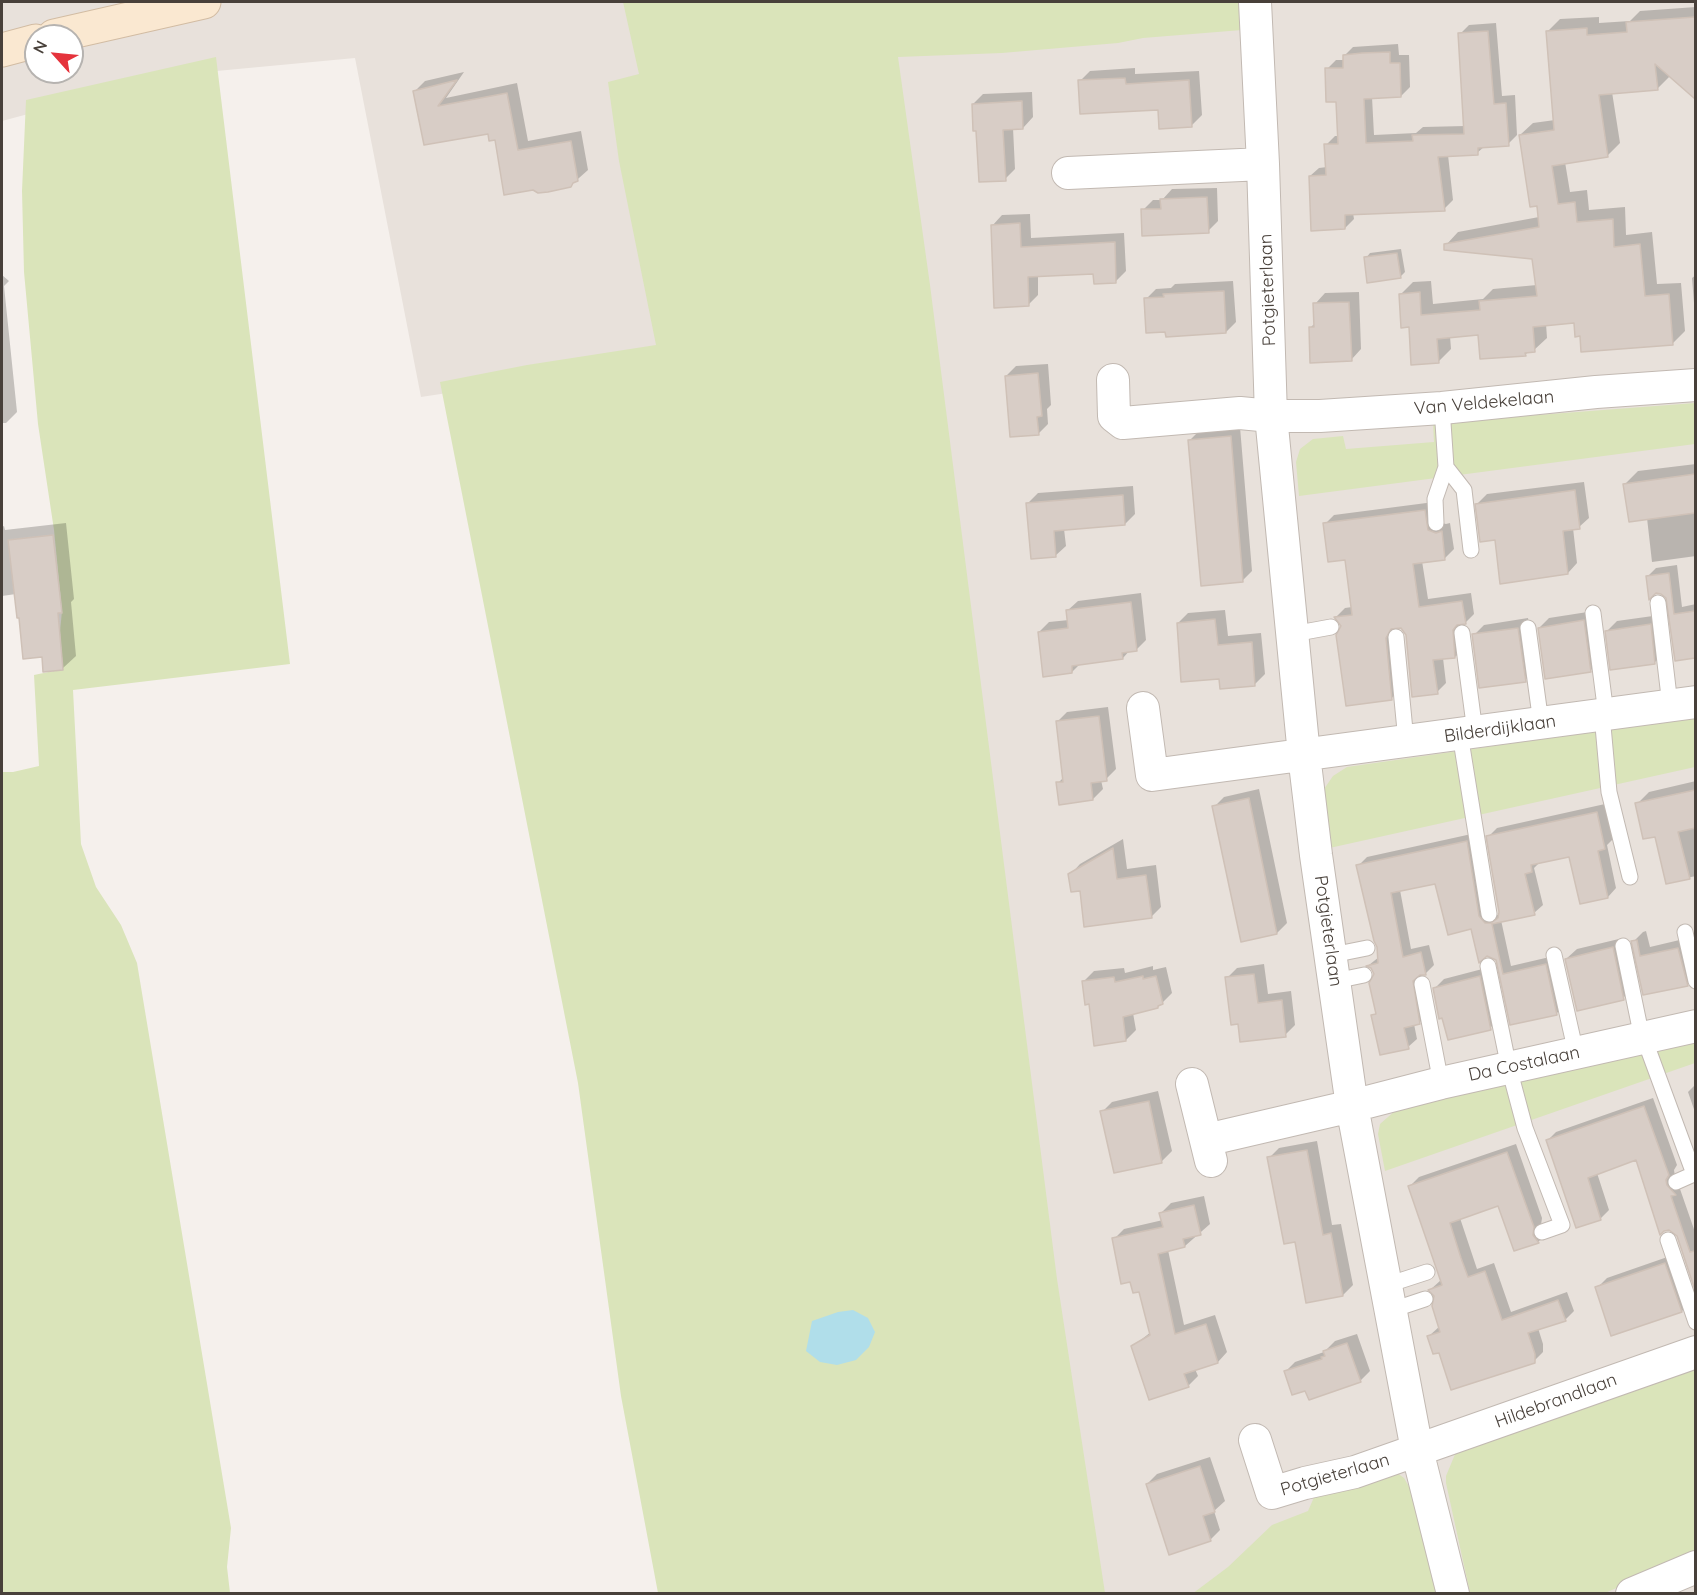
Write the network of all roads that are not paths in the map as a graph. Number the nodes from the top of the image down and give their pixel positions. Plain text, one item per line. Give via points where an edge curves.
1 (204, 2) edge
2 (1255, 2) edge
3 (84, 29) edge
4 (24, 45) edge
5 (2, 51) edge
6 (1263, 164) junction
7 (1068, 173) dead end
8 (1113, 380) dead end
9 (1695, 385) edge
10 (1442, 408) junction
11 (1271, 416) junction
12 (1446, 467) junction
13 (1436, 523) dead end
14 (1472, 550) dead end
15 (1658, 603) dead end
16 (1593, 613) dead end
17 (1331, 627) dead end
18 (1528, 628) dead end
19 (1462, 633) dead end
20 (1293, 634) junction
21 (1396, 637) dead end
22 (1683, 704) edge
23 (1143, 708) dead end
24 (1604, 714) junction
25 (1541, 723) junction
26 (1467, 733) junction
27 (1406, 741) junction
28 (1304, 755) junction
29 (1630, 877) dead end
30 (1489, 914) dead end
31 (1685, 932) dead end
32 (1623, 946) dead end
33 (1367, 948) dead end
34 (1554, 955) dead end
35 (1488, 966) dead end
36 (1344, 970) junction
37 (1695, 981) edge
38 (1422, 984) dead end
39 (1695, 1026) edge
40 (1643, 1038) junction
41 (1576, 1053) junction
42 (1509, 1068) junction
43 (1441, 1083) junction
44 (1192, 1084) dead end
45 (1352, 1106) junction
46 (1676, 1182) dead end
47 (1542, 1232) dead end
48 (1668, 1240) dead end
49 (1427, 1272) dead end
50 (1389, 1298) junction
51 (1425, 1299) dead end
52 (1695, 1322) edge
53 (1695, 1352) edge
54 (1255, 1440) dead end
55 (1417, 1450) junction
56 (1695, 1567) edge
57 (1638, 1592) edge
58 (1453, 1593) edge

1 - 3 main road
2 - 6 street, Potgieterlaan
4 - 5 main road
6 - 7 street
6 - 11 street, Potgieterlaan
8 - 11 street via 1114,416 1123,423 1240,413
9 - 10 street, Van Veldekelaan
10 - 11 street, Van Veldekelaan
10 - 12 lane
11 - 20 street, Potgieterlaan
12 - 13 lane via 1435,499
12 - 14 lane via 1464,490
15 - 22 lane
16 - 24 lane
17 - 20 lane
18 - 25 lane
19 - 26 lane
20 - 28 street, Potgieterlaan
21 - 27 lane
22 - 24 street, Bilderdijklaan
23 - 28 street via 1152,775
24 - 25 street, Bilderdijklaan
24 - 29 lane via 1610,796
25 - 26 street, Bilderdijklaan
26 - 27 street, Bilderdijklaan
26 - 30 lane
27 - 28 street, Bilderdijklaan
28 - 36 street, Potgieterlaan via 1316,855
31 - 37 lane
32 - 40 lane
33 - 36 lane
34 - 41 lane
35 - 42 lane
36 - 45 street, Potgieterlaan
38 - 43 lane
39 - 40 street, Da Costalaan
40 - 41 street, Da Costalaan
40 - 46 lane via 1694,1174
41 - 42 street, Da Costalaan
42 - 43 street, Da Costalaan
42 - 47 lane via 1525,1128 1562,1225
43 - 45 street, Da Costalaan
44 - 45 street via 1208,1150
45 - 50 street, Potgieterlaan
48 - 52 lane
49 - 50 lane
50 - 51 lane
50 - 55 street, Potgieterlaan
53 - 55 street, Hildebrandlaan
54 - 55 street, Potgieterlaan via 1272,1493 1355,1472
55 - 58 street, Potgieterlaan
56 - 57 street

